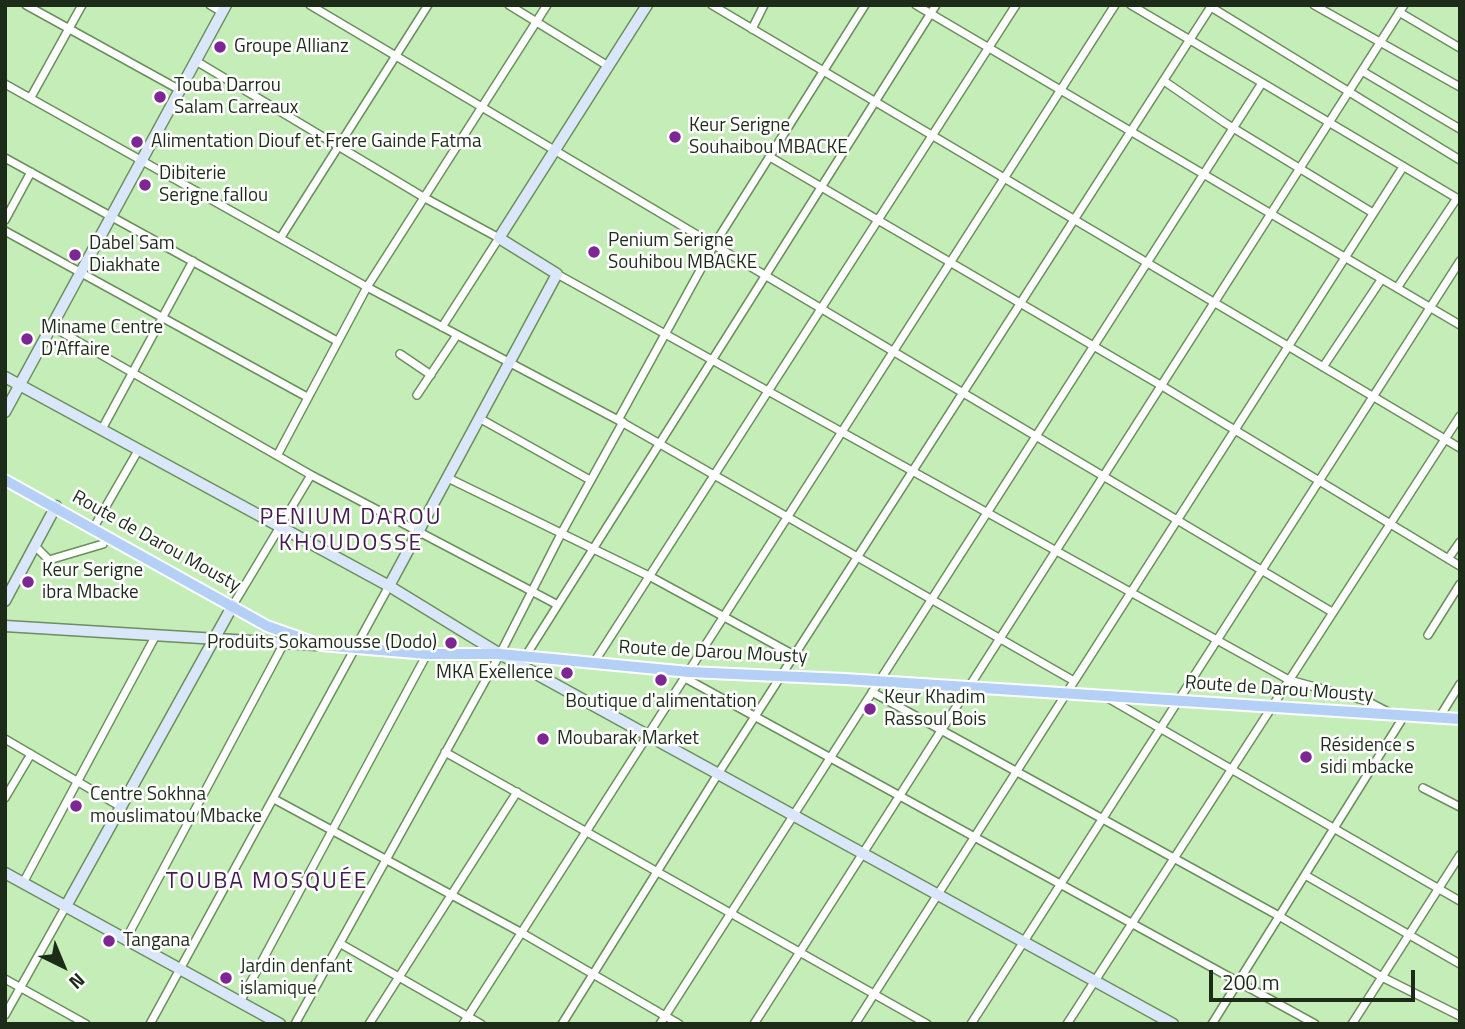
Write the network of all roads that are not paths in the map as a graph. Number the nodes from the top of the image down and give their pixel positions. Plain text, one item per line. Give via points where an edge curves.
1 (26, 5) edge
2 (82, 5) edge
3 (210, 5) edge
4 (310, 5) edge
5 (428, 5) edge
6 (509, 5) edge
7 (547, 5) edge
8 (647, 5) edge
9 (712, 5) edge
10 (764, 5) edge
11 (865, 5) edge
12 (916, 5) edge
13 (936, 5) edge
14 (1016, 5) edge
15 (1115, 5) edge
16 (1131, 5) edge
17 (1211, 6) edge
18 (1317, 6) edge
19 (224, 9) edge
20 (1402, 9) edge
21 (931, 13) junction
22 (536, 22) junction
23 (69, 29) junction
24 (752, 29) junction
25 (1190, 39) junction
26 (1381, 43) junction
27 (989, 48) junction
28 (1460, 48) edge
29 (394, 58) junction
30 (196, 61) junction
31 (608, 66) junction
32 (824, 71) junction
33 (1362, 71) junction
34 (1164, 81) junction
35 (1262, 83) junction
36 (5, 84) edge
37 (1460, 87) edge
38 (180, 90) junction
39 (1061, 90) junction
40 (1349, 92) junction
41 (32, 97) junction
42 (874, 101) junction
43 (482, 109) junction
44 (1328, 125) junction
45 (1233, 128) junction
46 (1460, 128) edge
47 (1132, 132) junction
48 (934, 136) junction
49 (340, 144) junction
50 (554, 150) junction
51 (770, 157) junction
52 (5, 158) edge
53 (1460, 160) edge
54 (140, 161) junction
55 (1403, 167) junction
56 (1301, 168) junction
57 (31, 172) junction
58 (1203, 176) junction
59 (1004, 178) junction
60 (820, 186) junction
61 (425, 198) junction
62 (1458, 199) edge
63 (1373, 213) junction
64 (1271, 214) junction
65 (111, 215) junction
66 (1073, 219) junction
67 (5, 220) edge
68 (878, 220) junction
69 (5, 232) edge
70 (281, 237) junction
71 (499, 238) junction
72 (714, 245) junction
73 (1345, 258) junction
74 (194, 261) junction
75 (1460, 261) edge
76 (951, 262) junction
77 (1147, 263) junction
78 (79, 273) junction
79 (557, 274) junction
80 (764, 275) junction
81 (1381, 280) junction
82 (367, 287) junction
83 (1397, 288) junction
84 (1021, 303) junction
85 (1214, 303) junction
86 (1430, 308) junction
87 (821, 309) junction
88 (162, 320) junction
89 (51, 326) junction
90 (1460, 326) edge
91 (442, 327) junction
92 (457, 335) junction
93 (663, 335) junction
94 (337, 341) junction
95 (1094, 346) junction
96 (1288, 346) junction
97 (894, 352) junction
98 (400, 354) dead end
99 (709, 361) junction
100 (509, 363) junction
101 (1323, 367) junction
102 (134, 372) junction
103 (431, 375) junction
104 (5, 377) edge
105 (20, 385) junction
106 (1161, 386) junction
107 (765, 392) junction
108 (964, 394) junction
109 (417, 395) dead end
110 (307, 397) junction
111 (1373, 397) junction
112 (5, 412) edge
113 (1460, 416) edge
114 (479, 418) junction
115 (620, 421) junction
116 (102, 429) junction
117 (1235, 429) junction
118 (841, 434) junction
119 (1036, 436) junction
120 (1445, 439) junction
121 (658, 443) junction
122 (1460, 448) edge
123 (139, 449) junction
124 (278, 454) junction
125 (912, 473) junction
126 (311, 475) junction
127 (715, 475) junction
128 (1104, 476) junction
129 (448, 478) junction
130 (5, 480) edge
131 (590, 480) junction
132 (1320, 480) junction
133 (56, 506) junction
134 (986, 514) junction
135 (788, 517) junction
136 (1177, 520) junction
137 (1392, 523) junction
138 (280, 526) junction
139 (94, 527) junction
140 (416, 533) junction
141 (561, 534) junction
142 (1460, 542) edge
143 (103, 544) dead end
144 (35, 545) junction
145 (593, 548) junction
146 (1055, 552) junction
147 (857, 556) junction
148 (1448, 559) junction
149 (1460, 566) edge
150 (1262, 570) junction
151 (650, 577) junction
152 (1460, 584) edge
153 (389, 586) junction
154 (530, 592) junction
155 (1130, 593) junction
156 (932, 599) junction
157 (5, 601) edge
158 (556, 604) junction
159 (233, 605) junction
160 (1332, 612) junction
161 (724, 616) junction
162 (5, 626) edge
163 (156, 635) junction
164 (1428, 635) dead end
165 (1000, 638) junction
166 (212, 639) junction
167 (1217, 641) junction
168 (283, 645) junction
169 (321, 645) junction
170 (352, 649) junction
171 (427, 653) junction
172 (500, 654) junction
173 (794, 655) junction
174 (525, 657) junction
175 (593, 664) junction
176 (687, 675) junction
177 (782, 676) junction
178 (1289, 680) junction
179 (1074, 681) junction
180 (879, 682) junction
181 (1460, 684) edge
182 (969, 687) junction
183 (872, 692) junction
184 (1066, 694) junction
185 (1105, 697) junction
186 (1178, 701) junction
187 (1272, 707) junction
188 (1399, 715) junction
189 (755, 717) junction
190 (1439, 718) junction
191 (1460, 719) edge
192 (1161, 728) junction
193 (941, 730) junction
194 (649, 735) junction
195 (5, 739) edge
196 (446, 752) junction
197 (31, 754) junction
198 (831, 757) junction
199 (1231, 769) junction
200 (1016, 772) junction
201 (718, 774) junction
202 (77, 782) junction
203 (1423, 788) dead end
204 (517, 792) junction
205 (900, 795) junction
206 (5, 798) edge
207 (274, 799) junction
208 (121, 807) junction
209 (1460, 807) edge
210 (794, 815) junction
211 (1102, 819) junction
212 (1335, 829) junction
213 (332, 830) junction
214 (585, 834) junction
215 (976, 835) junction
216 (863, 853) junction
217 (1460, 855) edge
218 (1174, 859) junction
219 (387, 860) junction
220 (657, 870) junction
221 (5, 873) edge
222 (1305, 875) junction
223 (23, 883) junction
224 (1061, 884) junction
225 (1439, 888) junction
226 (938, 894) junction
227 (450, 895) junction
228 (1460, 901) edge
229 (66, 906) junction
230 (731, 913) junction
231 (1279, 916) junction
232 (1132, 923) junction
233 (522, 933) junction
234 (1409, 935) junction
235 (126, 939) junction
236 (1024, 942) junction
237 (341, 944) junction
238 (800, 952) junction
239 (1460, 964) edge
240 (180, 970) junction
241 (398, 975) junction
242 (592, 976) junction
243 (1382, 977) junction
244 (5, 979) edge
245 (1096, 981) junction
246 (1237, 981) junction
247 (20, 988) junction
248 (873, 995) junction
249 (240, 1002) junction
250 (5, 1015) edge
251 (665, 1016) junction
252 (1460, 1016) edge
253 (466, 1020) edge
254 (1167, 1022) edge
255 (86, 1024) edge
256 (150, 1024) edge
257 (280, 1024) edge
258 (296, 1024) edge
259 (369, 1024) edge
260 (481, 1024) edge
261 (562, 1024) edge
262 (660, 1024) edge
263 (679, 1024) edge
264 (754, 1024) edge
265 (855, 1024) edge
266 (927, 1024) edge
267 (971, 1024) edge
268 (1068, 1024) edge
269 (1212, 1024) edge
270 (1315, 1024) edge
271 (1352, 1024) edge

1 - 23 street
2 - 23 street
3 - 19 street
4 - 29 street
5 - 29 street
6 - 22 street
7 - 22 street
8 - 31 street
9 - 24 street
10 - 24 street
11 - 32 street
12 - 21 street
13 - 21 street
14 - 27 street
15 - 39 street
16 - 25 street
17 - 25 street
17 - 40 street
18 - 26 street
19 - 30 street
20 - 26 street
20 - 28 street
21 - 27 street
21 - 42 street
22 - 31 street
22 - 43 street
23 - 38 street
23 - 41 street
24 - 32 street
25 - 34 street
25 - 35 street
26 - 33 street
26 - 37 street
27 - 39 street
27 - 48 street
29 - 43 street
29 - 49 street
30 - 38 street
30 - 49 street
31 - 50 street
32 - 42 street
32 - 51 street
33 - 40 street
33 - 46 street
34 - 45 street
34 - 47 street
35 - 44 street
35 - 45 street
36 - 41 street
38 - 54 street
39 - 47 street
39 - 59 street
40 - 44 street
40 - 53 street
41 - 54 street
42 - 48 street
42 - 60 street
43 - 50 street
43 - 61 street
44 - 55 street
44 - 56 street
45 - 56 street
45 - 58 street
47 - 58 street
47 - 66 street
48 - 59 street
48 - 68 street
49 - 61 street
49 - 70 street
50 - 71 street
50 - 72 street
51 - 60 street
51 - 72 street
52 - 57 street
54 - 65 street
54 - 70 street
55 - 62 street
55 - 63 street
56 - 63 street
56 - 64 street
57 - 65 street
57 - 67 street
58 - 64 street
58 - 77 street
59 - 66 street
59 - 76 street
60 - 68 street
60 - 80 street
61 - 71 street
61 - 82 street
62 - 83 street
63 - 73 street
64 - 73 street
64 - 85 street
65 - 74 street
65 - 78 street
66 - 77 street
66 - 84 street
68 - 76 street
68 - 87 street
69 - 78 street
70 - 82 street
71 - 79 street
71 - 91 street
72 - 80 street
72 - 93 street
73 - 81 street
73 - 96 street
74 - 88 street
74 - 94 street
75 - 86 street
76 - 84 street
76 - 97 street
77 - 85 street
77 - 95 street
78 - 88 street
78 - 89 street
79 - 93 street
79 - 100 street
80 - 87 street
80 - 99 street
81 - 83 street
81 - 101 street
82 - 91 street
82 - 94 street
83 - 86 street
84 - 95 street
84 - 108 street
85 - 96 street
85 - 106 street
86 - 90 street
86 - 111 street
87 - 97 street
87 - 107 street
88 - 102 street
88 - 110 street
89 - 102 street
89 - 105 street
91 - 92 street
92 - 100 street
92 - 103 street
93 - 99 street
93 - 115 street
94 - 110 street
95 - 106 street
95 - 119 street
96 - 101 street
96 - 117 street
97 - 108 street
97 - 118 street
98 - 103 street
99 - 107 street
99 - 121 street
100 - 114 street
100 - 115 street
101 - 111 street
102 - 116 street
102 - 124 street
103 - 109 street
104 - 105 street
105 - 112 street
105 - 116 street
106 - 117 street
106 - 128 street
107 - 118 street
107 - 127 street
108 - 119 street
108 - 125 street
110 - 124 street
111 - 120 street
111 - 132 street
113 - 120 street
114 - 129 street
114 - 131 street
115 - 121 street
115 - 131 street
116 - 123 street
117 - 132 street
117 - 136 street
118 - 125 street
118 - 135 street
119 - 128 street
119 - 134 street
120 - 122 street
120 - 137 street
121 - 127 street
121 - 145 street
123 - 138 street
123 - 139 street
124 - 126 street
125 - 134 street
125 - 147 street
126 - 138 street
126 - 140 street
127 - 135 street
127 - 151 street
128 - 136 street
128 - 146 street
129 - 140 street
129 - 141 street
130 - 133 main road, Route de Darou Mousty
131 - 141 street
132 - 137 street
132 - 150 street
133 - 139 main road, Route de Darou Mousty
133 - 144 street
134 - 146 street
134 - 156 street
135 - 147 street
135 - 161 street
136 - 150 street
136 - 155 street
137 - 148 street
137 - 160 street
138 - 153 street
138 - 159 street
139 - 159 main road, Route de Darou Mousty
140 - 153 street
140 - 154 street
141 - 145 street
141 - 154 street
142 - 148 street
143 - 144 street via 49,560
144 - 157 street
145 - 151 street
145 - 158 street
146 - 155 street
146 - 165 street
147 - 156 street
147 - 173 street
148 - 149 street
150 - 160 street
150 - 167 street
151 - 161 street
151 - 175 street
152 - 164 street
153 - 170 street
153 - 172 street
154 - 158 street
154 - 172 street
155 - 167 street
155 - 179 street
156 - 165 street
156 - 180 street
158 - 174 street
159 - 166 street
159 - 169 main road, Route de Darou Mousty via 267,626
160 - 178 street
161 - 173 street
161 - 176 street
162 - 163 street
163 - 166 street
163 - 202 street
165 - 179 street
165 - 182 street
166 - 168 street
166 - 208 street
167 - 178 street
167 - 186 street
168 - 169 street
168 - 235 street
169 - 170 main road, Route de Darou Mousty
170 - 171 main road, Route de Darou Mousty
170 - 207 street
171 - 172 main road, Route de Darou Mousty
171 - 213 street
172 - 174 main road, Route de Darou Mousty
172 - 194 street
172 - 196 street
173 - 177 street
174 - 175 main road, Route de Darou Mousty
175 - 176 main road, Route de Darou Mousty
176 - 177 main road, Route de Darou Mousty
176 - 189 street
176 - 194 street
177 - 180 main road, Route de Darou Mousty
177 - 189 street
178 - 187 street
178 - 188 street via 1367,701
179 - 184 street
180 - 182 main road, Route de Darou Mousty
180 - 183 street
181 - 190 street
182 - 184 main road, Route de Darou Mousty
182 - 193 street
183 - 193 street
183 - 198 street
184 - 185 main road, Route de Darou Mousty
184 - 200 street
185 - 186 main road, Route de Darou Mousty
185 - 192 street
186 - 187 main road, Route de Darou Mousty
186 - 192 street
187 - 188 main road, Route de Darou Mousty
187 - 199 street
188 - 190 main road, Route de Darou Mousty
188 - 212 street
189 - 198 street
189 - 201 street
190 - 191 main road, Route de Darou Mousty
192 - 199 street
192 - 211 street
193 - 200 street
193 - 205 street
194 - 201 street
194 - 214 street
195 - 197 street
196 - 204 street
196 - 219 street
197 - 202 street
197 - 206 street
198 - 205 street
198 - 210 street
199 - 212 street
199 - 218 street
200 - 211 street
200 - 215 street
201 - 210 street
201 - 220 street
202 - 208 street
202 - 223 street
203 - 209 street
204 - 214 street
204 - 227 street
205 - 215 street
205 - 216 street
207 - 213 street
207 - 240 street
208 - 229 street
210 - 216 street
210 - 230 street
211 - 218 street
211 - 224 street
212 - 222 street
212 - 225 street
213 - 219 street
213 - 249 street
214 - 220 street
214 - 233 street
215 - 224 street
215 - 226 street
216 - 226 street
216 - 238 street
217 - 225 street
218 - 231 street
218 - 232 street
219 - 227 street
219 - 237 street
220 - 230 street
220 - 242 street
221 - 223 street
222 - 231 street
222 - 234 street
223 - 229 street
224 - 232 street
224 - 236 street
225 - 228 street
225 - 234 street
226 - 236 street
226 - 248 street
227 - 233 street
227 - 241 street
229 - 235 street
229 - 247 street
230 - 238 street
230 - 251 street
231 - 243 street
231 - 246 street
232 - 245 street
232 - 246 street
233 - 242 street
233 - 253 street
234 - 239 street
234 - 243 street
235 - 240 street
236 - 245 street
236 - 267 street
237 - 241 street
237 - 258 street
238 - 248 street
238 - 264 street
240 - 249 street
240 - 256 street
241 - 253 street
241 - 259 street
242 - 251 street
242 - 261 street
243 - 252 street
243 - 271 street
244 - 247 street
245 - 254 street
245 - 268 street
246 - 269 street
246 - 270 street
247 - 250 street
247 - 255 street
248 - 265 street
248 - 266 street
249 - 257 street
251 - 262 street
251 - 263 street
253 - 260 street

